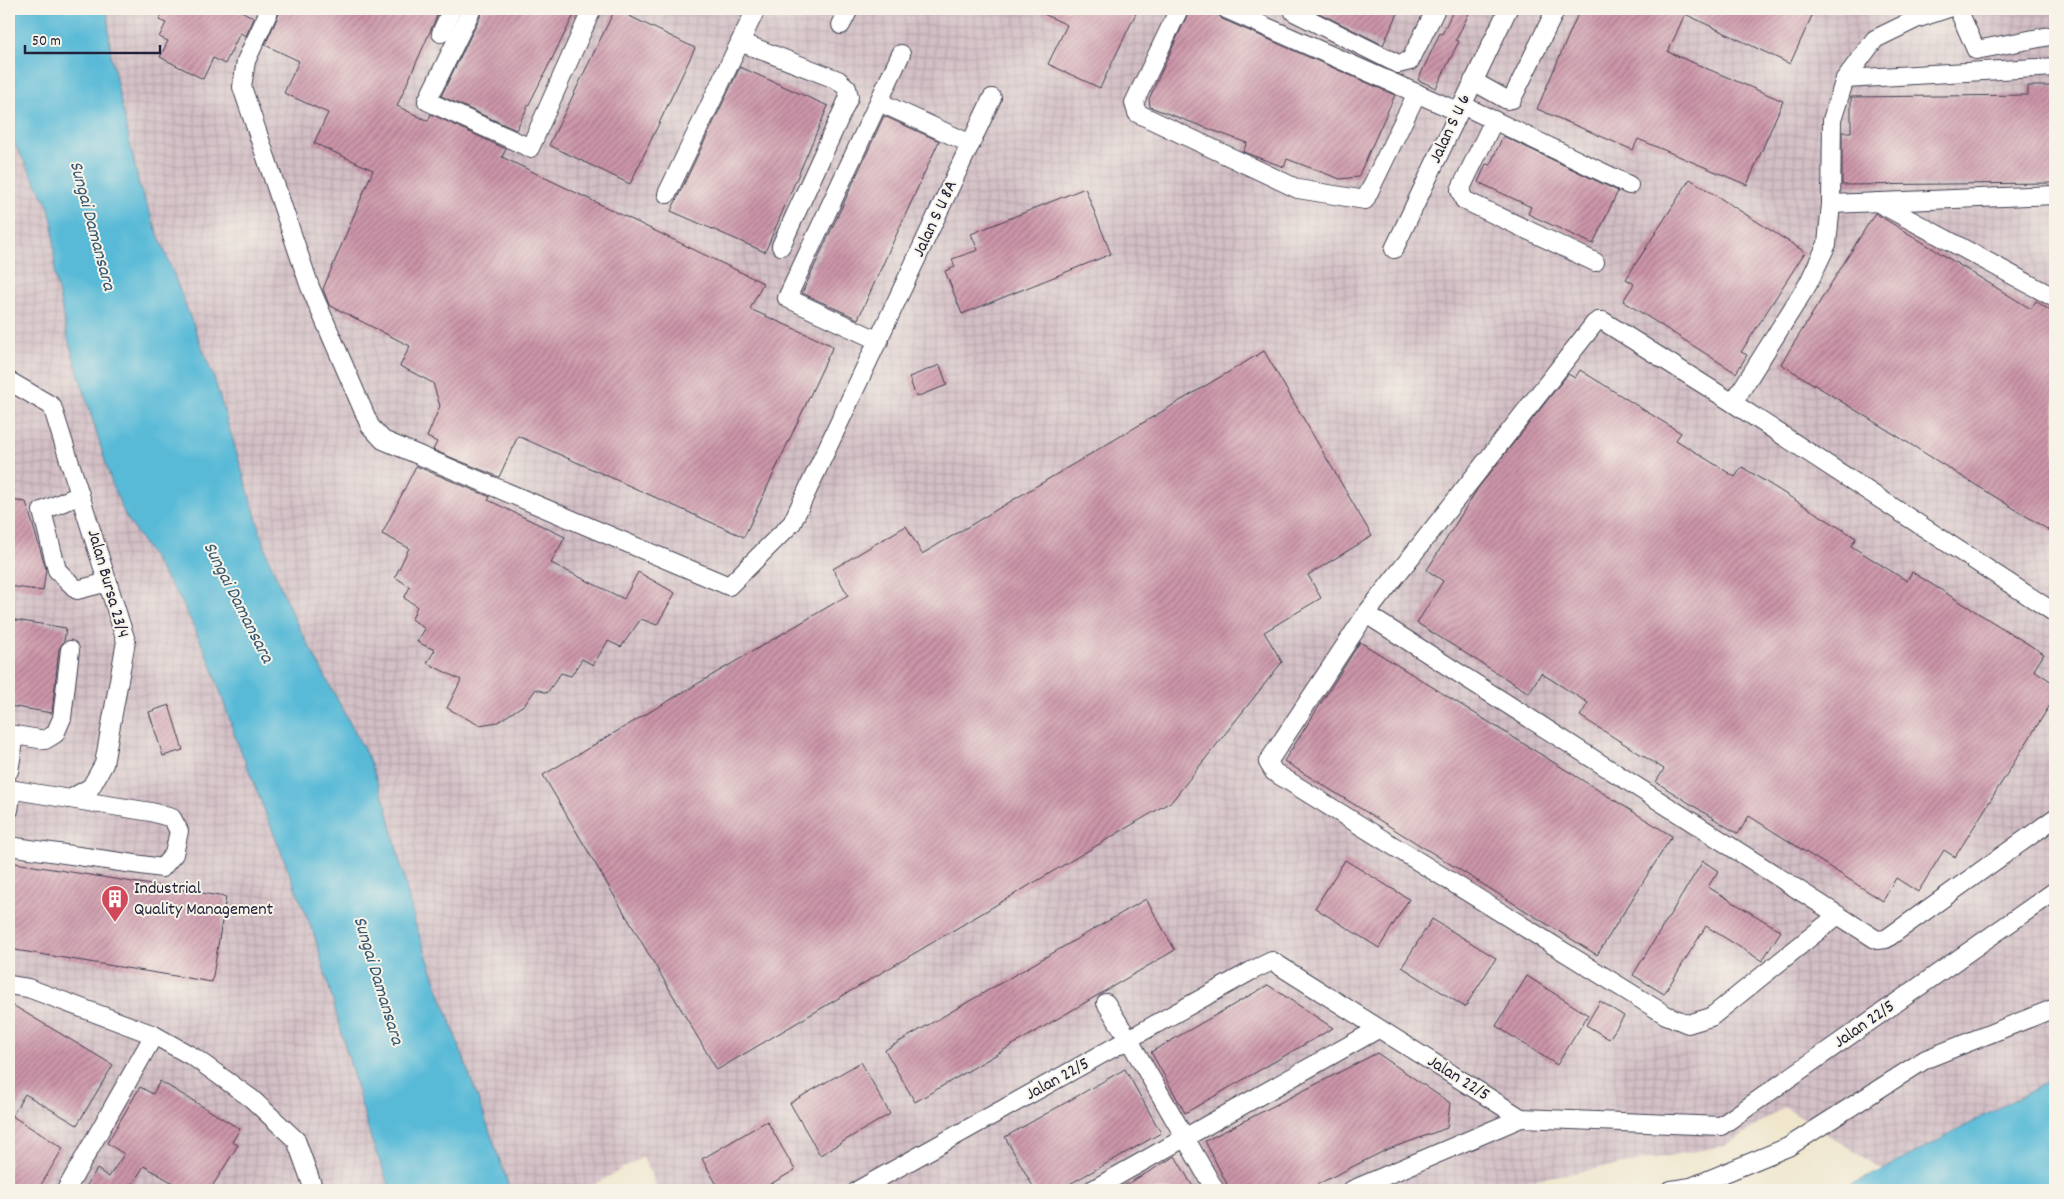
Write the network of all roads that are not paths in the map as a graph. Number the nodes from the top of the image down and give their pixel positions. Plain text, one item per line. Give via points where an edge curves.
1 (270, 9) edge
2 (452, 9) edge
3 (472, 9) edge
4 (592, 9) edge
5 (756, 9) edge
6 (849, 9) edge
7 (1179, 9) edge
8 (1226, 9) edge
9 (1294, 9) edge
10 (1436, 9) edge
11 (1508, 9) edge
12 (1556, 9) edge
13 (1946, 9) edge
14 (1958, 9) edge
15 (841, 25) dead end
16 (441, 34) dead end
17 (2055, 35) edge
18 (740, 42) junction
19 (1976, 50) junction
20 (901, 54) dead end
21 (2055, 67) edge
22 (1980, 71) junction
23 (1845, 79) junction
24 (1473, 81) junction
25 (1417, 93) junction
26 (992, 98) dead end
27 (879, 102) junction
28 (1461, 109) junction
29 (1494, 120) junction
30 (971, 144) junction
31 (1629, 184) dead end
32 (667, 194) dead end
33 (2055, 195) edge
34 (1876, 202) junction
35 (1831, 204) junction
36 (782, 246) dead end
37 (1394, 249) dead end
38 (1595, 262) dead end
39 (2055, 298) edge
40 (879, 341) junction
41 (9, 381) edge
42 (1733, 403) junction
43 (80, 495) junction
44 (108, 582) junction
45 (2055, 613) edge
46 (1366, 614) junction
47 (70, 650) dead end
48 (12, 734) edge
49 (9, 770) edge
50 (10, 789) edge
51 (70, 800) junction
52 (9, 810) edge
53 (2055, 818) edge
54 (9, 846) edge
55 (2055, 891) edge
56 (1838, 916) junction
57 (9, 985) edge
58 (1106, 1004) dead end
59 (2055, 1008) edge
60 (1378, 1029) junction
61 (154, 1035) junction
62 (1129, 1040) junction
63 (1521, 1118) junction
64 (1185, 1138) junction
65 (863, 1188) edge
66 (66, 1190) edge
67 (314, 1190) edge
68 (1092, 1190) edge
69 (1215, 1190) edge
70 (1352, 1190) edge
71 (1671, 1190) edge

1 - 40 street, Jalan S U 8A via 246,61 242,87 310,287 370,426 383,440 729,586 792,523
2 - 16 street
3 - 4 street via 427,101 530,148
5 - 18 street
6 - 15 street
7 - 25 street via 1134,103 1137,113 1298,190 1365,200
8 - 25 street
9 - 10 street via 1294,12 1398,64 1410,61
11 - 24 street, Jalan S U 6
12 - 24 street via 1512,99 1507,100
13 - 23 street via 1875,39
14 - 19 street
17 - 19 street
18 - 32 street
18 - 36 street via 838,80 847,88 849,97
19 - 22 street
20 - 27 street
21 - 22 street
22 - 23 street
23 - 35 street via 1832,120
24 - 28 street, Jalan S U 6
25 - 28 street
26 - 30 street, Jalan S U 8A
27 - 30 street
27 - 40 street via 787,298
28 - 29 street
28 - 37 street, Jalan S U 6
29 - 31 street
29 - 38 street via 1460,190 1464,200
30 - 40 street, Jalan S U 8A
33 - 34 street
34 - 35 street
34 - 39 street
35 - 42 street via 1827,244 1808,284
41 - 43 street, Jalan Bursa 23/4 via 52,406
42 - 45 street
42 - 46 street via 1598,320
43 - 44 street, Jalan Bursa 23/4
43 - 44 street via 42,511 57,570 77,590
44 - 51 street, Jalan Bursa 23/4 via 126,641 104,764 91,787
46 - 56 street
46 - 56 street via 1268,762 1274,772 1666,1016 1688,1024 1710,1017
47 - 48 street via 62,718 55,734 46,740
48 - 49 street
50 - 51 street
50 - 52 street
51 - 54 street via 172,818 179,831 174,854 162,868
53 - 56 street via 1886,939 1878,940
55 - 63 street, Jalan 22/5 via 1721,1126
57 - 61 street via 28,988
58 - 62 street
59 - 71 street via 1926,1058 1788,1147 1691,1187
60 - 62 street, Jalan 22/5 via 1272,961
60 - 63 street, Jalan 22/5
60 - 64 street
61 - 66 street
61 - 67 street via 195,1058 252,1099 296,1140
62 - 64 street
62 - 65 street, Jalan 22/5
63 - 70 street
64 - 68 street
64 - 69 street

